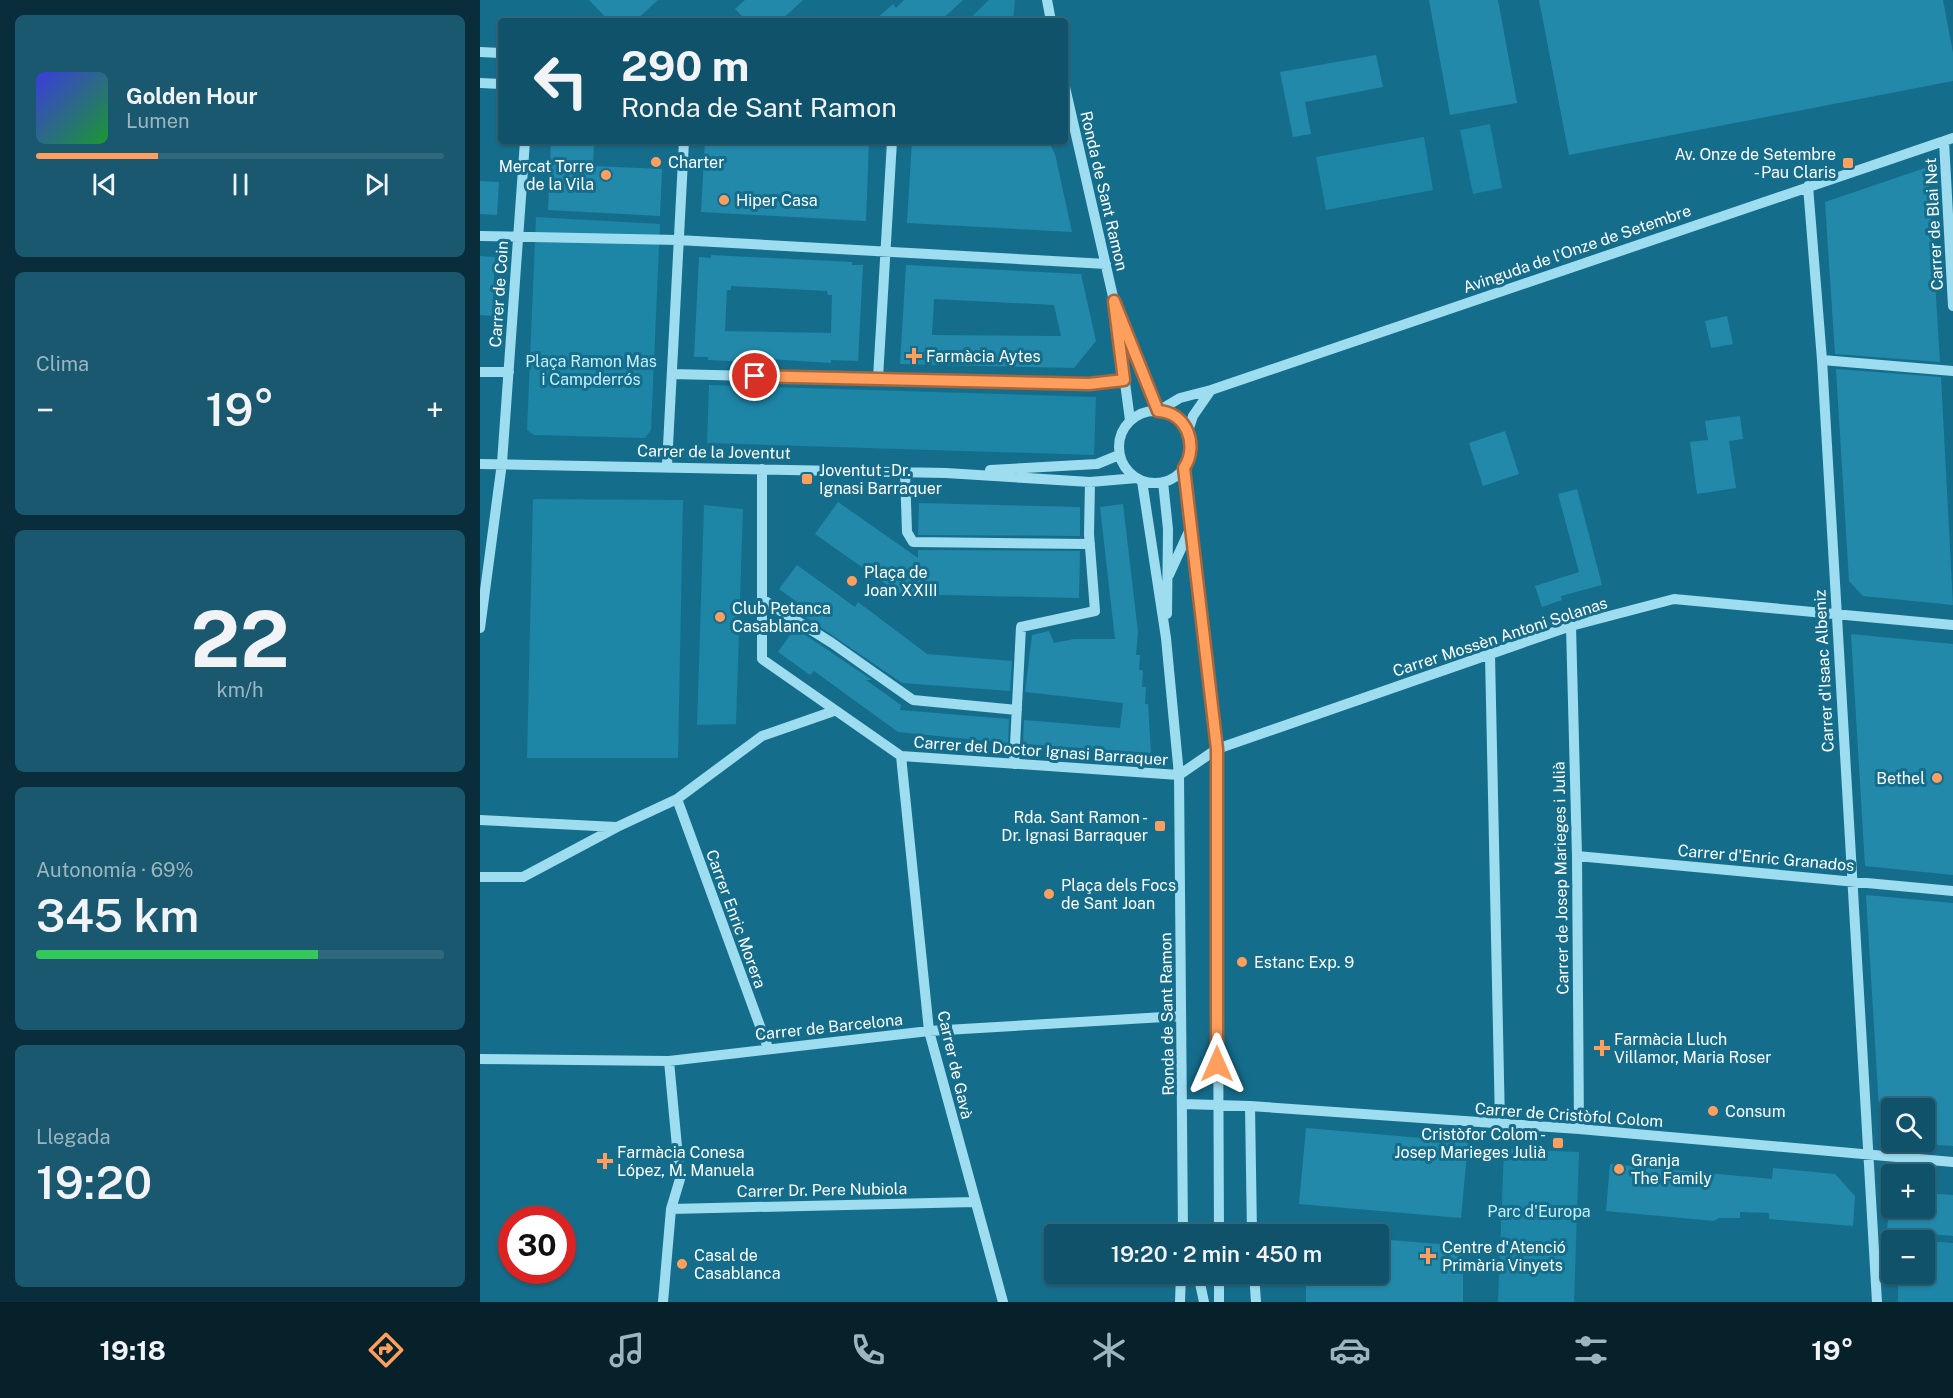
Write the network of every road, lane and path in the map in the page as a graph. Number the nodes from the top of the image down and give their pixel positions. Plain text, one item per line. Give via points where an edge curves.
1 (1047, 0) edge
2 (1051, 18) edge
3 (480, 52) edge
4 (498, 53) edge
5 (480, 83) edge
6 (498, 84) edge
7 (1068, 110) edge
8 (1949, 139) edge
9 (525, 144) edge
10 (684, 144) edge
11 (892, 144) edge
12 (1808, 186) junction
13 (480, 236) edge
14 (518, 238) junction
15 (678, 240) junction
16 (885, 253) junction
17 (1106, 264) junction
18 (1114, 301) junction
19 (1953, 306) edge
20 (1821, 360) junction
21 (1953, 371) edge
22 (480, 372) edge
23 (509, 372) junction
24 (672, 374) junction
25 (878, 378) junction
26 (1124, 380) junction
27 (1211, 390) junction
28 (1158, 411) junction
29 (1130, 420) junction
30 (1188, 431) junction
31 (1119, 455) junction
32 (480, 464) edge
33 (502, 464) junction
34 (667, 465) junction
35 (1184, 468) junction
36 (762, 469) junction
37 (905, 472) junction
38 (946, 473) junction
39 (1139, 479) junction
40 (1090, 482) junction
41 (1163, 482) junction
42 (1191, 527) junction
43 (1090, 544) junction
44 (1168, 578) junction
45 (762, 599) junction
46 (1836, 613) junction
47 (1953, 625) edge
48 (1571, 626) junction
49 (480, 628) edge
50 (1166, 638) junction
51 (1490, 656) junction
52 (1017, 710) junction
53 (834, 711) junction
54 (1217, 749) junction
55 (901, 756) junction
56 (1014, 764) junction
57 (1179, 775) junction
58 (677, 799) junction
59 (480, 820) edge
60 (616, 827) junction
61 (1577, 856) junction
62 (480, 878) edge
63 (1850, 880) junction
64 (1953, 891) edge
65 (1181, 1016) junction
66 (929, 1031) junction
67 (768, 1048) junction
68 (480, 1059) edge
69 (669, 1061) junction
70 (1183, 1104) junction
71 (1218, 1105) junction
72 (1250, 1106) junction
73 (1500, 1124) junction
74 (1579, 1129) junction
75 (1868, 1154) junction
76 (1953, 1162) edge
77 (974, 1202) junction
78 (671, 1209) junction
79 (1184, 1210) junction
80 (1183, 1224) edge
81 (1187, 1224) edge
82 (1219, 1224) edge
83 (1252, 1224) edge
84 (1181, 1284) edge
85 (1200, 1284) edge
86 (1219, 1284) edge
87 (1255, 1284) edge
88 (663, 1302) edge
89 (1003, 1302) edge
90 (1180, 1302) edge
91 (1204, 1302) edge
92 (1219, 1302) edge
93 (1256, 1302) edge
94 (1877, 1302) edge

1 - 2 street
3 - 4 street
5 - 6 street
7 - 17 street, Ronda de Sant Ramon
8 - 12 street, Avinguda de l'Onze de Setembre
8 - 19 street, Carrer de Blai Net
9 - 14 street, Carrer de Coin
10 - 15 street
11 - 16 street
12 - 20 street, Carrer d'Isaac Albeniz
12 - 27 street, Avinguda de l'Onze de Setembre
13 - 14 street
14 - 15 street
14 - 23 street, Carrer de Coin
15 - 16 street
15 - 24 street
16 - 17 street
16 - 25 street
17 - 18 street, Ronda de Sant Ramon
18 - 26 street, Ronda de Sant Ramon
18 - 28 street, Ronda de Sant Ramon
20 - 21 street
20 - 46 street, Carrer d'Isaac Albeniz
22 - 23 street
23 - 33 street, Carrer de Coin
24 - 25 street
24 - 34 street
25 - 26 street via 1089,384
26 - 29 street, Ronda de Sant Ramon
27 - 28 street, Avinguda de l'Onze de Setembre via 1180,398
27 - 30 street
28 - 29 street via 1141,413
28 - 30 street via 1173,415
29 - 31 street, Ronda de Sant Ramon via 1120,436
30 - 35 street via 1191,453
31 - 38 street, Carrer de la Joventut via 1096,464
31 - 39 street, Ronda de Sant Ramon via 1125,467
32 - 33 street, Carrer de la Joventut
33 - 34 street, Carrer de la Joventut
33 - 49 street, Carrer de Coin
34 - 36 street, Carrer de la Joventut
35 - 41 street
35 - 42 street
36 - 37 street, Carrer de la Joventut
36 - 45 street, Carrer del Doctor Ignasi Barraquer
37 - 38 street, Carrer de la Joventut
37 - 43 street via 908,532 913,542
38 - 40 street, Carrer de la Joventut
39 - 40 street, Carrer de la Joventut
39 - 41 street
39 - 50 street, Ronda de Sant Ramon
40 - 43 street
41 - 44 street, Ronda de Sant Ramon
42 - 44 street, Ronda de Sant Ramon
42 - 54 street
43 - 52 street via 1095,611 1021,627
44 - 50 street, Ronda de Sant Ramon
45 - 52 street via 913,700
45 - 53 street, Carrer del Doctor Ignasi Barraquer via 762,658
46 - 47 street, Carrer Mossèn Antoni Solanas
46 - 48 street, Carrer Mossèn Antoni Solanas via 1674,599
46 - 63 street, Carrer d'Isaac Albeniz
48 - 51 street, Carrer Mossèn Antoni Solanas
48 - 61 street, Carrer de Josep Marieges i Julià
50 - 57 street, Ronda de Sant Ramon
51 - 54 street, Carrer Mossèn Antoni Solanas
51 - 73 street
52 - 56 street
53 - 55 street, Carrer del Doctor Ignasi Barraquer
53 - 58 street via 762,735
54 - 57 street, Carrer Mossèn Antoni Solanas
54 - 71 street
55 - 56 street, Carrer del Doctor Ignasi Barraquer
55 - 66 street, Carrer de Gavà
56 - 57 street, Carrer del Doctor Ignasi Barraquer
57 - 65 street, Ronda de Sant Ramon
58 - 60 street
58 - 67 street, Carrer Enric Morera
59 - 60 street
60 - 62 street via 523,877
61 - 63 street, Carrer d'Enric Granados
61 - 74 street, Carrer de Josep Marieges i Julià
63 - 64 street, Carrer d'Enric Granados
63 - 75 street, Carrer d'Isaac Albeniz
65 - 66 street, Carrer de Barcelona
65 - 70 street, Ronda de Sant Ramon
66 - 67 street, Carrer de Barcelona
66 - 77 street, Carrer de Gavà
67 - 69 street, Carrer de Barcelona
68 - 69 street, Carrer de Barcelona
69 - 78 street via 680,1179
70 - 71 street, Carrer de Cristòfol Colom
70 - 79 street, Ronda de Sant Ramon
71 - 72 street, Carrer de Cristòfol Colom
71 - 82 street
72 - 73 street, Carrer de Cristòfol Colom
72 - 83 street
73 - 74 street, Carrer de Cristòfol Colom
74 - 75 street, Carrer de Cristòfol Colom
75 - 76 street, Carrer de Cristòfol Colom
75 - 94 street, Carrer d'Isaac Albeniz
77 - 78 street, Carrer Dr. Pere Nubiola
77 - 89 street, Carrer de Gavà
78 - 88 street
79 - 80 street, Ronda de Sant Ramon
79 - 81 street, Ronda de Sant Ramon
84 - 90 street
85 - 91 street
86 - 92 street
87 - 93 street

